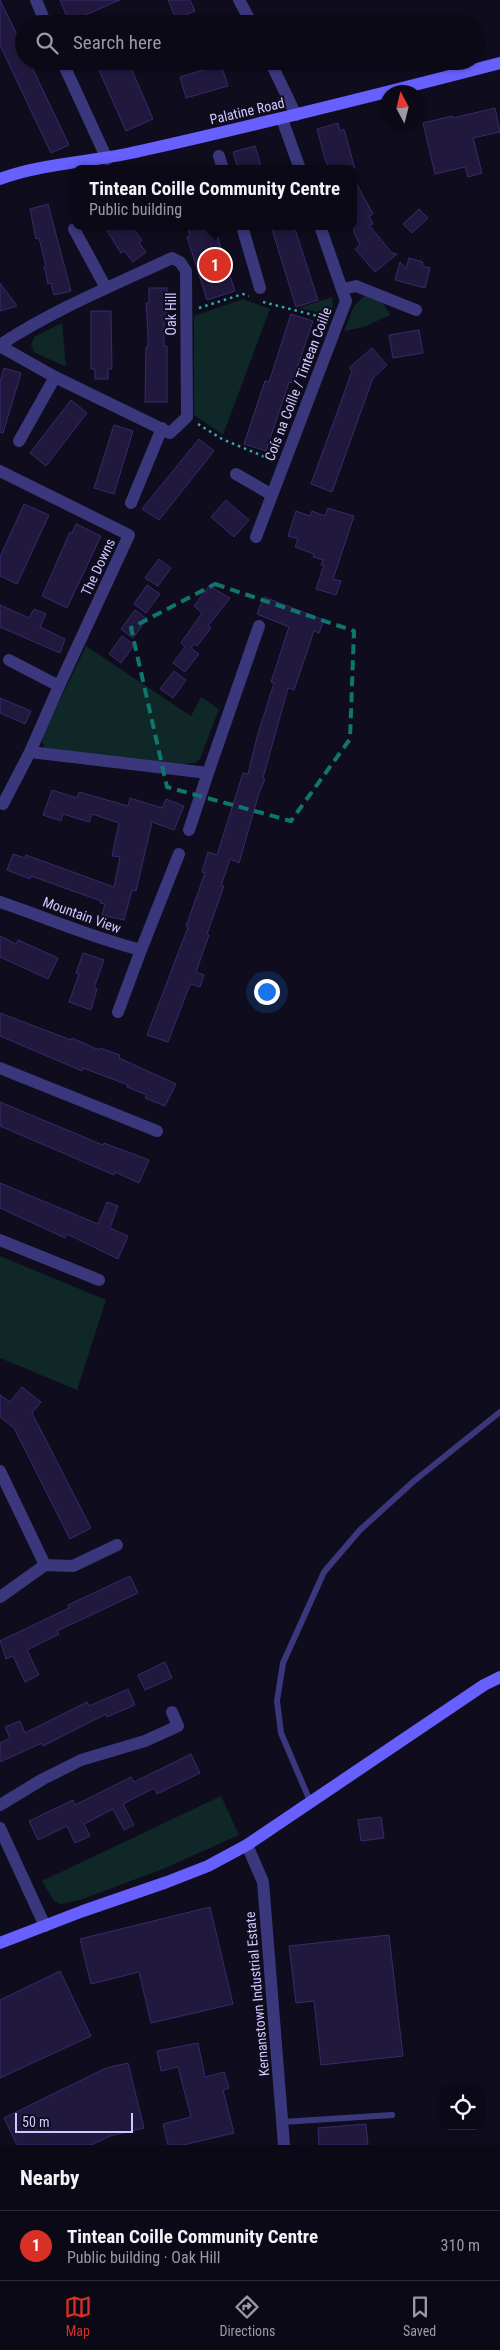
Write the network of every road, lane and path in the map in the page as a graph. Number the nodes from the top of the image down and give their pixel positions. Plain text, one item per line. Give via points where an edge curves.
1 (36, 0) edge
2 (239, 0) edge
3 (42, 15) edge
4 (247, 15) edge
5 (500, 63) edge
6 (485, 67) edge
7 (66, 70) edge
8 (274, 70) edge
9 (473, 70) edge
10 (296, 116) junction
11 (282, 119) junction
12 (107, 159) junction
13 (299, 165) edge
14 (0, 179) edge
15 (75, 230) edge
16 (243, 230) edge
17 (321, 230) edge
18 (106, 288) junction
19 (343, 289) junction
20 (257, 295) junction
21 (416, 310) dead end
22 (186, 312) junction
23 (339, 321) junction
24 (0, 346) edge
25 (55, 376) junction
26 (187, 417) junction
27 (162, 428) junction
28 (19, 441) dead end
29 (284, 465) junction
30 (1, 473) edge
31 (236, 474) dead end
32 (272, 495) junction
33 (131, 502) dead end
34 (256, 537) dead end
35 (259, 626) dead end
36 (9, 660) dead end
37 (59, 686) junction
38 (30, 752) junction
39 (208, 773) junction
40 (3, 804) dead end
41 (189, 830) dead end
42 (179, 854) dead end
43 (0, 902) edge
44 (141, 950) junction
45 (118, 1012) dead end
46 (0, 1068) edge
47 (157, 1131) dead end
48 (0, 1240) edge
49 (100, 1280) dead end
50 (500, 1412) edge
51 (0, 1471) edge
52 (117, 1545) dead end
53 (46, 1565) junction
54 (0, 1597) edge
55 (500, 1677) edge
56 (172, 1712) dead end
57 (310, 1800) junction
58 (0, 1805) edge
59 (0, 1828) edge
60 (247, 1844) junction
61 (45, 1926) junction
62 (0, 1943) edge
63 (392, 2115) dead end
64 (282, 2122) junction
65 (284, 2145) edge

1 - 3 street
2 - 4 street
5 - 6 main road, Palatine Road
7 - 12 street
8 - 10 street
9 - 10 main road, Palatine Road
10 - 11 main road, Palatine Road
11 - 12 main road, Palatine Road
11 - 13 street
12 - 14 main road, Palatine Road via 18,172
15 - 18 street
16 - 20 street
17 - 19 street, Coís na Coílle / Tintean Coille
18 - 22 street, Oak Hill via 172,258 180,262 186,271
18 - 24 street, Oak Hill via 21,331
19 - 21 street via 356,286
19 - 23 street, Coís na Coílle / Tintean Coille via 346,301
20 - 22 path via 243,294
20 - 23 path via 276,307
22 - 26 street, Oak Hill
23 - 29 street, Coís na Coílle / Tintean Coille
24 - 25 street, Oak Hill
25 - 27 street, Oak Hill
25 - 28 street
26 - 27 street via 170,433
26 - 29 path via 222,439
27 - 33 street
29 - 32 street, Coís na Coílle / Tintean Coille
30 - 37 street, The Downs via 129,535
31 - 32 street
32 - 34 street, Coís na Coílle / Tintean Coille
35 - 39 street
36 - 37 street
37 - 38 street, The Downs
38 - 39 street
38 - 40 street, The Downs
39 - 41 street
42 - 44 street
43 - 44 street, Mountain View via 96,939
44 - 45 street
46 - 47 street
48 - 49 street
50 - 57 lane via 414,1481 360,1530 324,1572 283,1663 277,1701 281,1733
51 - 53 street
52 - 53 street via 73,1566
53 - 54 street
55 - 57 main road
56 - 58 street via 178,1726 145,1742 81,1760
57 - 60 main road
59 - 61 street
60 - 61 main road via 208,1866
60 - 64 street, Kernanstown Industrial Estate via 263,1882
61 - 62 main road
63 - 64 lane
64 - 65 street, Kernanstown Industrial Estate

